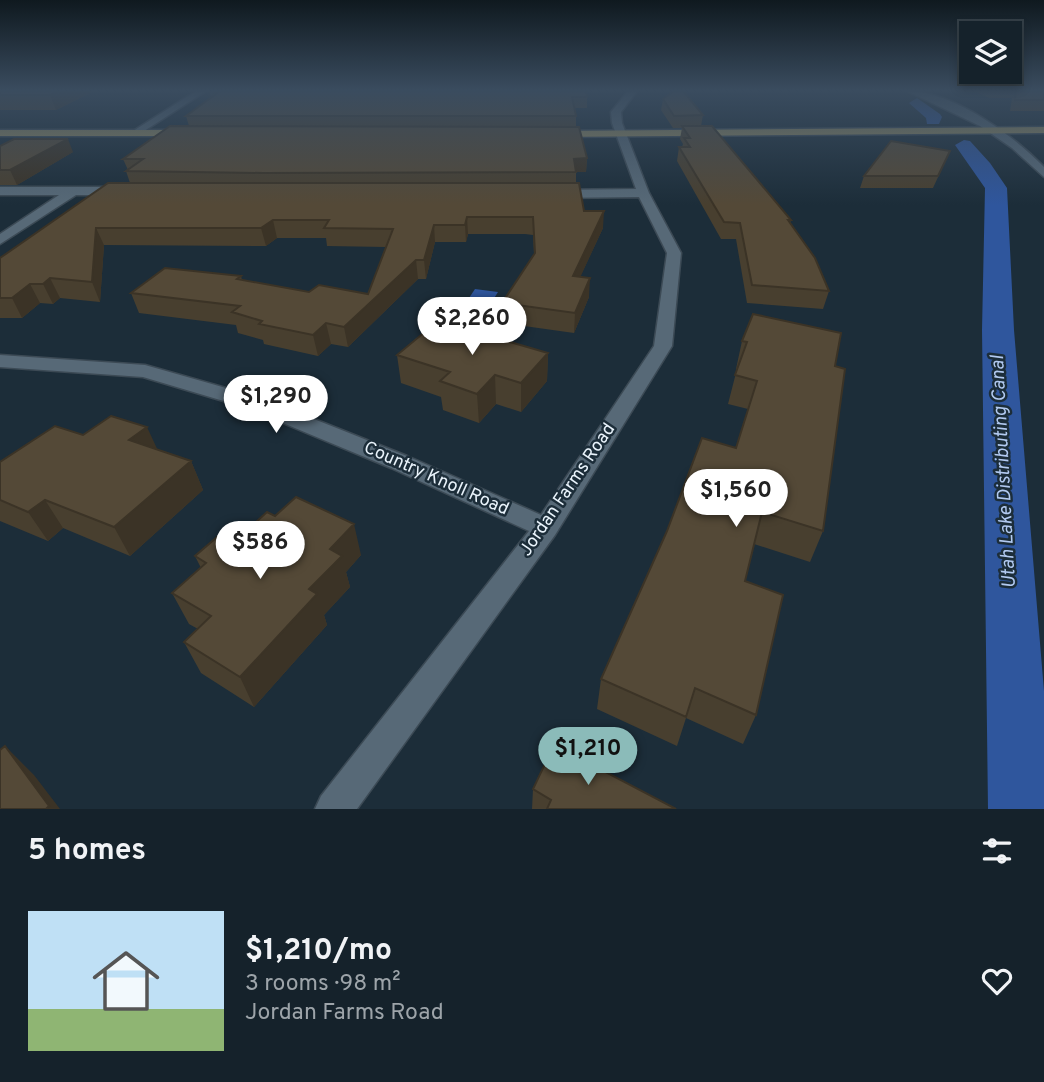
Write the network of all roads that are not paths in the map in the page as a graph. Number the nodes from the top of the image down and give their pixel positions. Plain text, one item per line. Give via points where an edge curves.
1 (142, 129) edge
2 (619, 129) edge
3 (992, 129) edge
4 (1044, 130) edge
5 (996, 131) junction
6 (0, 133) edge
7 (135, 133) junction
8 (202, 133) edge
9 (540, 134) edge
10 (620, 134) junction
11 (1044, 174) edge
12 (0, 191) edge
13 (73, 191) junction
14 (141, 191) edge
15 (643, 193) junction
16 (539, 194) edge
17 (0, 240) edge
18 (0, 361) edge
19 (546, 528) junction
20 (334, 809) edge

1 - 7 street
2 - 10 street
3 - 5 street
4 - 5 main road
5 - 10 main road
5 - 11 street
6 - 7 main road
7 - 8 main road
9 - 10 main road
10 - 15 street, Jordan Farms Road
12 - 13 street
13 - 14 street
13 - 17 street
15 - 16 street
15 - 19 street, Jordan Farms Road via 674,253 663,346
18 - 19 street, Country Knoll Road via 145,371 254,403
19 - 20 street, Jordan Farms Road

